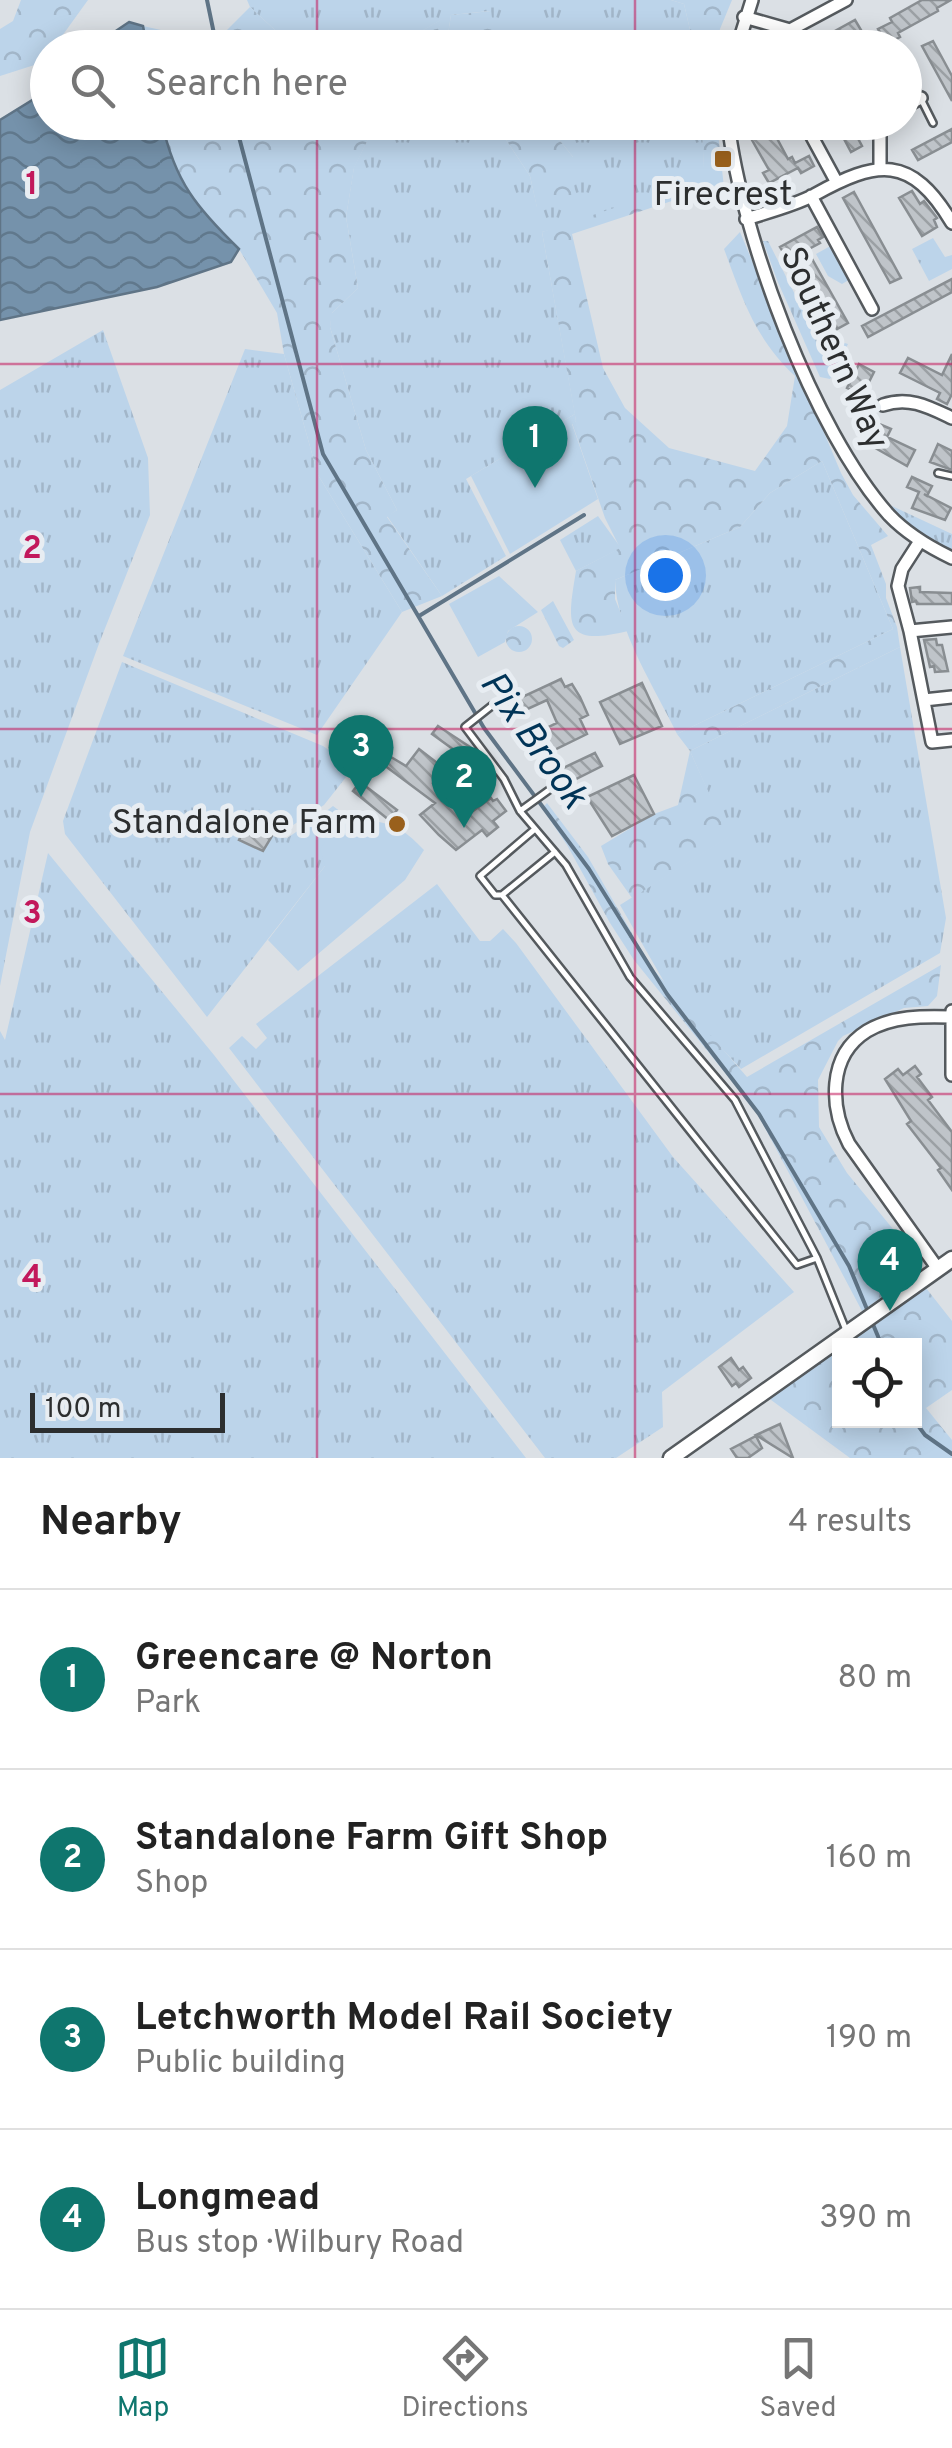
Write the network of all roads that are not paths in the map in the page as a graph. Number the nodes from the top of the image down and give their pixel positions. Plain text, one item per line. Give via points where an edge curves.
1 (752, 0) edge
2 (846, 0) edge
3 (744, 17) junction
4 (741, 30) edge
5 (922, 100) edge
6 (933, 123) dead end
7 (730, 140) edge
8 (814, 140) edge
9 (880, 140) edge
10 (880, 168) junction
11 (836, 180) junction
12 (812, 196) junction
13 (746, 219) junction
14 (952, 223) edge
15 (872, 310) dead end
16 (883, 405) dead end
17 (952, 418) edge
18 (938, 473) dead end
19 (952, 476) edge
20 (920, 541) junction
21 (952, 558) edge
22 (952, 627) edge
23 (910, 631) junction
24 (952, 697) edge
25 (924, 700) junction
26 (494, 704) dead end
27 (952, 740) edge
28 (549, 790) dead end
29 (520, 811) junction
30 (535, 829) junction
31 (555, 852) junction
32 (502, 895) junction
33 (952, 1014) edge
34 (952, 1075) edge
35 (817, 1258) junction
36 (952, 1259) edge
37 (938, 1269) junction
38 (852, 1328) junction
39 (671, 1458) edge

1 - 3 street
2 - 3 street via 790,30
3 - 4 street
5 - 6 lane
7 - 13 street, Southern Way
8 - 11 street
9 - 10 street
10 - 11 street
10 - 14 street via 926,185
11 - 12 street
12 - 13 street
12 - 15 street
13 - 20 street, Southern Way via 844,453 888,514
16 - 17 street via 908,401
18 - 19 lane
20 - 21 street, Southern Way
20 - 23 street via 898,586
22 - 23 street
23 - 25 street
24 - 25 street
25 - 27 street via 932,742
26 - 29 lane via 464,727
28 - 29 lane
29 - 30 lane
30 - 31 lane
30 - 32 lane via 480,876
31 - 32 lane
31 - 35 lane via 630,977 735,1100
32 - 35 lane via 797,1265
33 - 34 street
33 - 37 street via 900,1019 866,1032 841,1064 834,1094 849,1144
35 - 38 lane
36 - 37 street
37 - 38 street
38 - 39 street

